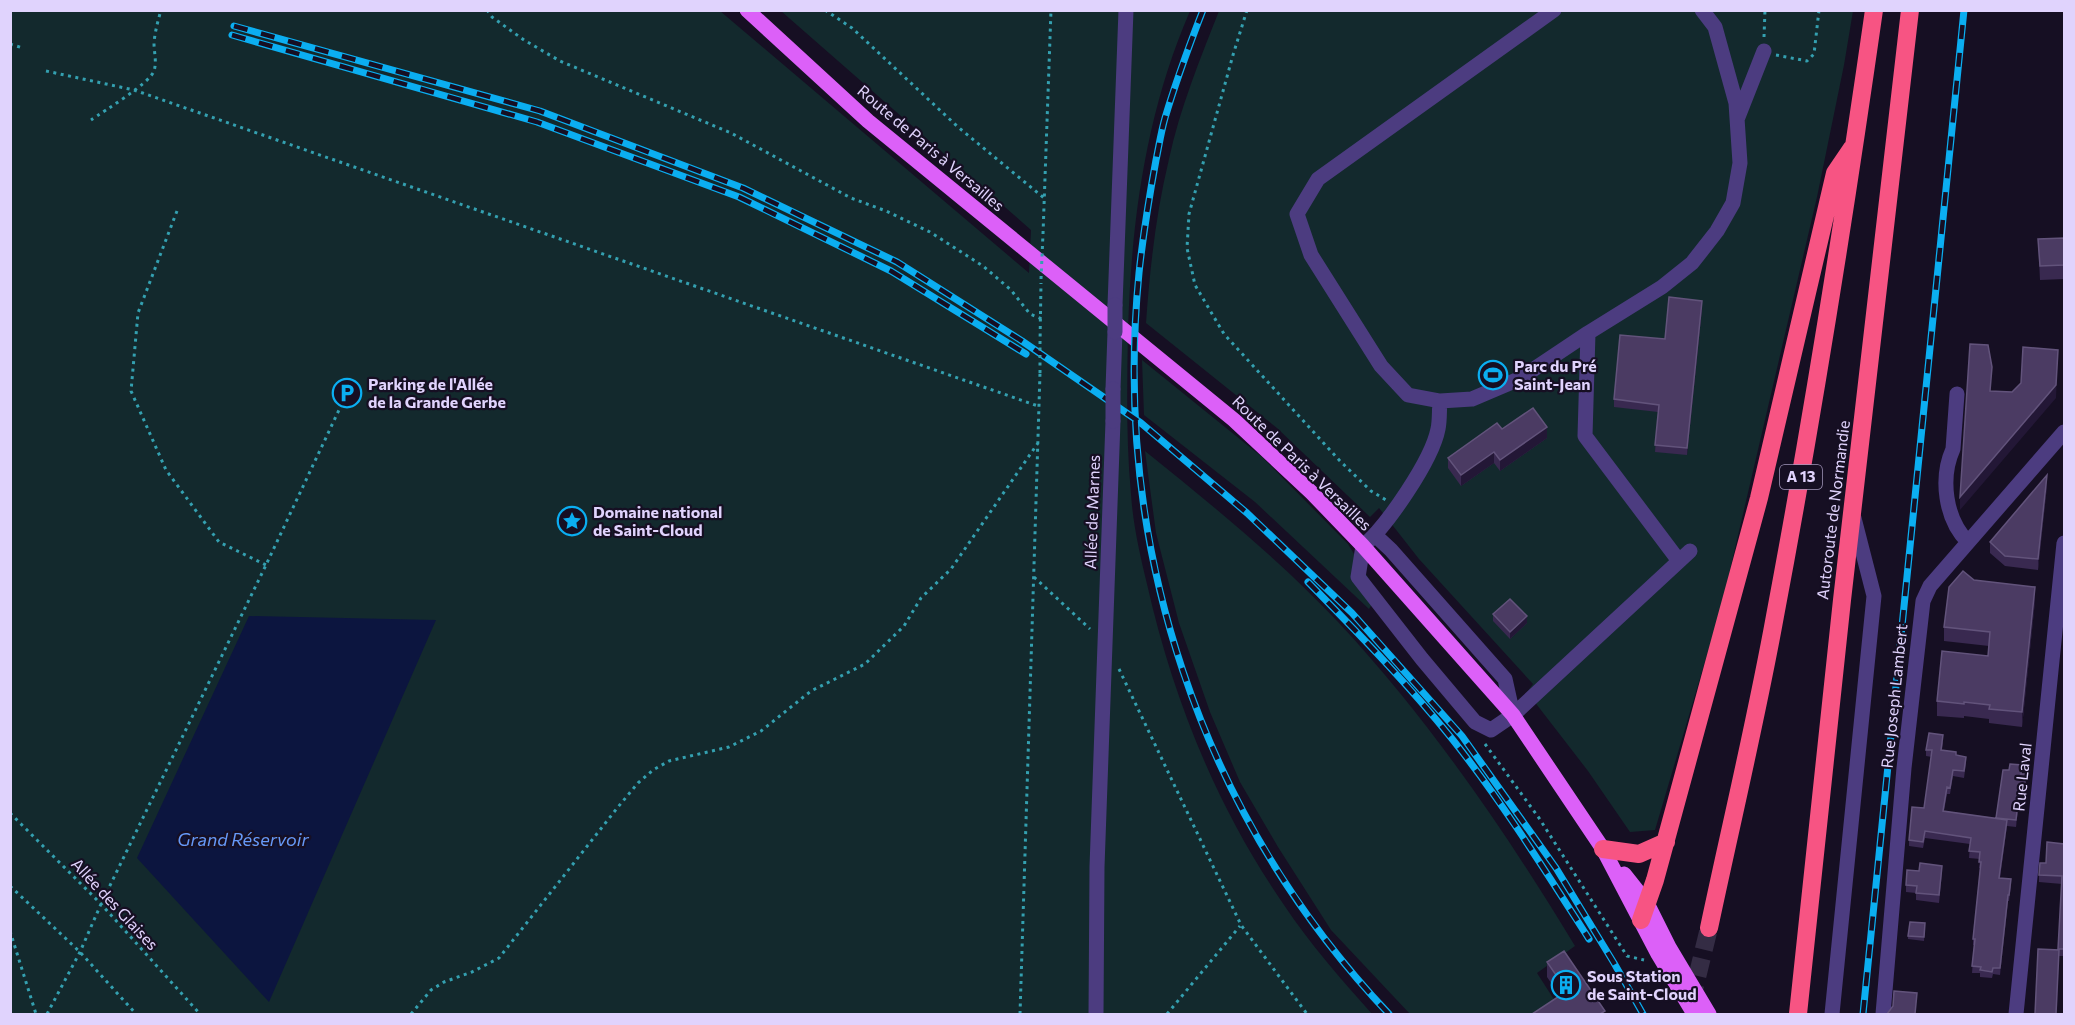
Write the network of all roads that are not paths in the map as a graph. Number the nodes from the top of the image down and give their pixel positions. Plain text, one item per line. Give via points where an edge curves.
1 (747, 10) edge
2 (1126, 10) edge
3 (1554, 10) edge
4 (1702, 10) edge
5 (1874, 10) edge
6 (1910, 10) edge
7 (1764, 51) road end
8 (1737, 120) junction
9 (1855, 144) junction
10 (1588, 333) junction
11 (1957, 394) dead end
12 (1440, 401) junction
13 (2064, 432) edge
14 (1852, 512) junction
15 (1376, 536) junction
16 (1968, 542) junction
17 (1363, 546) junction
18 (2064, 551) edge
19 (1513, 715) junction
20 (1666, 842) junction
21 (1603, 849) junction
22 (1647, 903) junction
23 (1641, 920) junction
24 (1709, 928) tunnel mouth
25 (1096, 1014) edge
26 (1694, 1014) edge
27 (1709, 1014) edge
28 (1798, 1014) edge
29 (1832, 1014) edge
30 (1883, 1014) edge
31 (2016, 1014) edge

1 - 17 main road, Route de Paris à Versailles via 868,121 1234,420
2 - 25 street, Allée de Marnes, bridge via 1097,867
3 - 12 street via 1318,179 1297,214 1311,255 1381,366 1408,395
4 - 8 street via 1715,27
5 - 9 highway, Autoroute de Normandie / A 13
6 - 14 highway, Autoroute de Normandie
7 - 8 street
8 - 10 street via 1740,163 1733,202 1717,231 1692,263 1662,287
9 - 20 highway via 1835,173 1760,498
9 - 24 highway, Autoroute de Normandie / A 13 via 1823,355 1779,596
10 - 12 street via 1519,379 1472,399
10 - 19 street via 1585,436 1685,556
11 - 16 street via 1946,491 1949,513 1958,533
12 - 15 street via 1438,430 1422,466
13 - 16 street, Rue Joseph Lambert
14 - 28 highway, Autoroute de Normandie
14 - 29 street via 1874,596
15 - 17 street
15 - 19 street via 1505,679
16 - 30 street, Rue Joseph Lambert via 1930,586 1923,601
17 - 19 main road, Route de Paris à Versailles
17 - 19 street via 1358,577 1474,721 1491,730
18 - 31 street, Rue Laval
19 - 21 main road, Route de Paris à Versailles
20 - 21 highway via 1639,854
20 - 22 highway
21 - 22 main road
21 - 23 main road, Route de Paris à Versailles
22 - 23 highway
22 - 27 main road
23 - 26 main road, Route de Paris à Versailles

